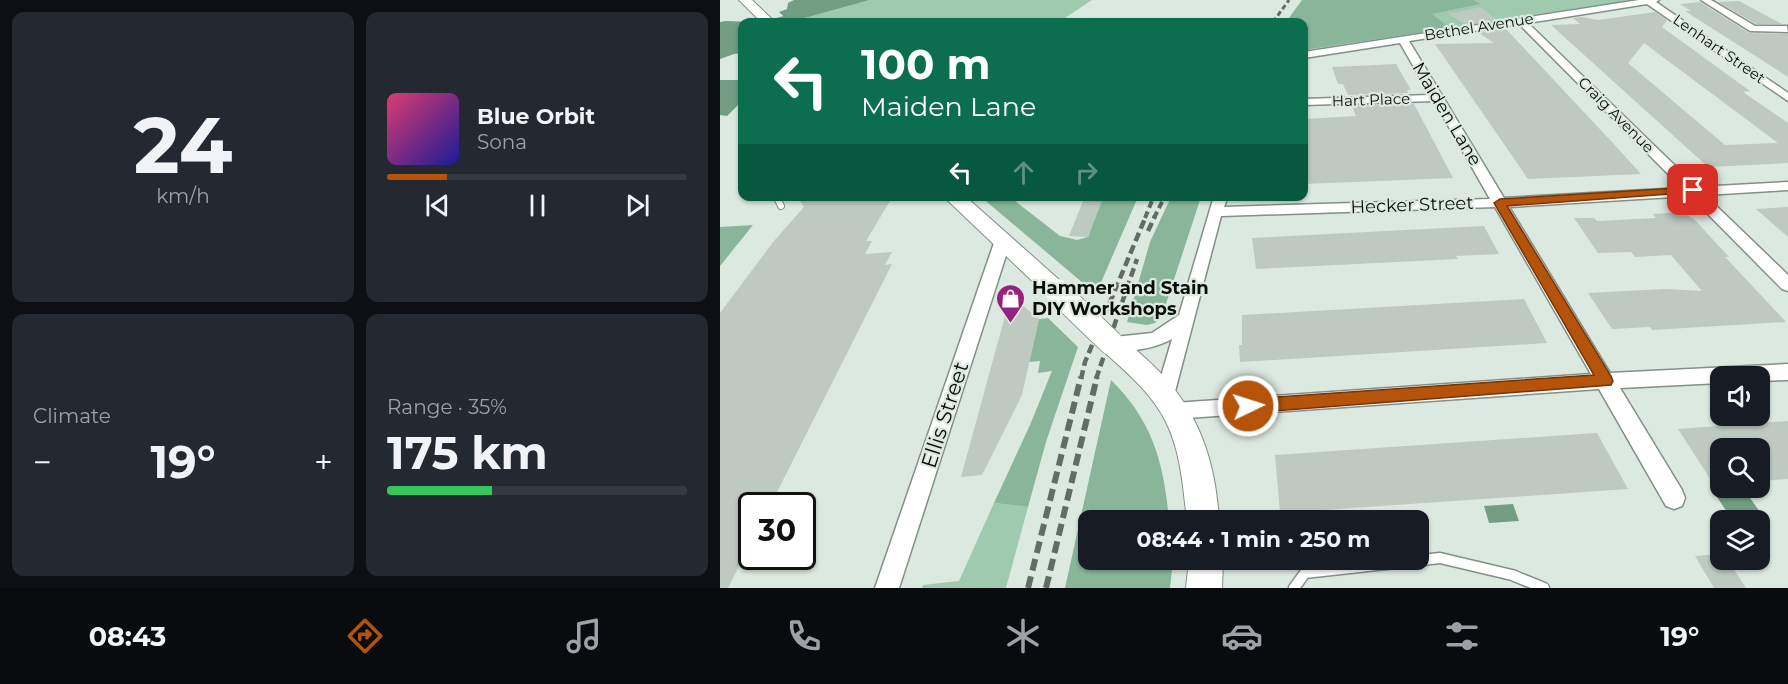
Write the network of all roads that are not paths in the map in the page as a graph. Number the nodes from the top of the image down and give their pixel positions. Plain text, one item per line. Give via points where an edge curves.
1 (1705, 0) edge
2 (1652, 1) edge
3 (748, 3) edge
4 (764, 18) edge
5 (1521, 21) junction
6 (1787, 29) edge
7 (1403, 40) junction
8 (1308, 54) edge
9 (1786, 95) edge
10 (1437, 98) junction
11 (1308, 102) edge
12 (1788, 186) edge
13 (1693, 190) junction
14 (778, 201) edge
15 (958, 201) edge
16 (1219, 201) edge
17 (1500, 203) junction
18 (781, 206) dead end
19 (1215, 212) junction
20 (1002, 243) junction
21 (1788, 285) edge
22 (1186, 317) junction
23 (1111, 343) junction
24 (1788, 372) edge
25 (1605, 381) junction
26 (1170, 404) junction
27 (1674, 498) dead end
28 (1201, 510) edge
29 (1205, 570) edge
30 (887, 588) edge
31 (1204, 588) edge
32 (1294, 588) edge
33 (1544, 588) edge

1 - 6 street via 1753,29
2 - 5 street, Bethel Avenue
2 - 9 street, Lenhart Street
3 - 4 street
5 - 7 street, Bethel Avenue
5 - 13 street, Craig Avenue
7 - 8 street, Bethel Avenue
7 - 10 street, Maiden Lane
10 - 11 street, Hart Place
10 - 17 street, Maiden Lane
12 - 13 street, Hecker Street
13 - 17 street, Hecker Street
13 - 21 street, Craig Avenue
14 - 18 lane
15 - 20 street
16 - 19 street
17 - 19 street, Hecker Street
17 - 25 street, Maiden Lane
19 - 22 street
20 - 23 street, bridge
20 - 30 street, Ellis Street
22 - 23 street via 1160,339
22 - 26 street
23 - 26 street
24 - 25 street
25 - 26 street
25 - 27 street, Maiden Lane
26 - 28 street via 1192,454
29 - 31 street
32 - 33 lane via 1305,573 1440,558 1512,575

